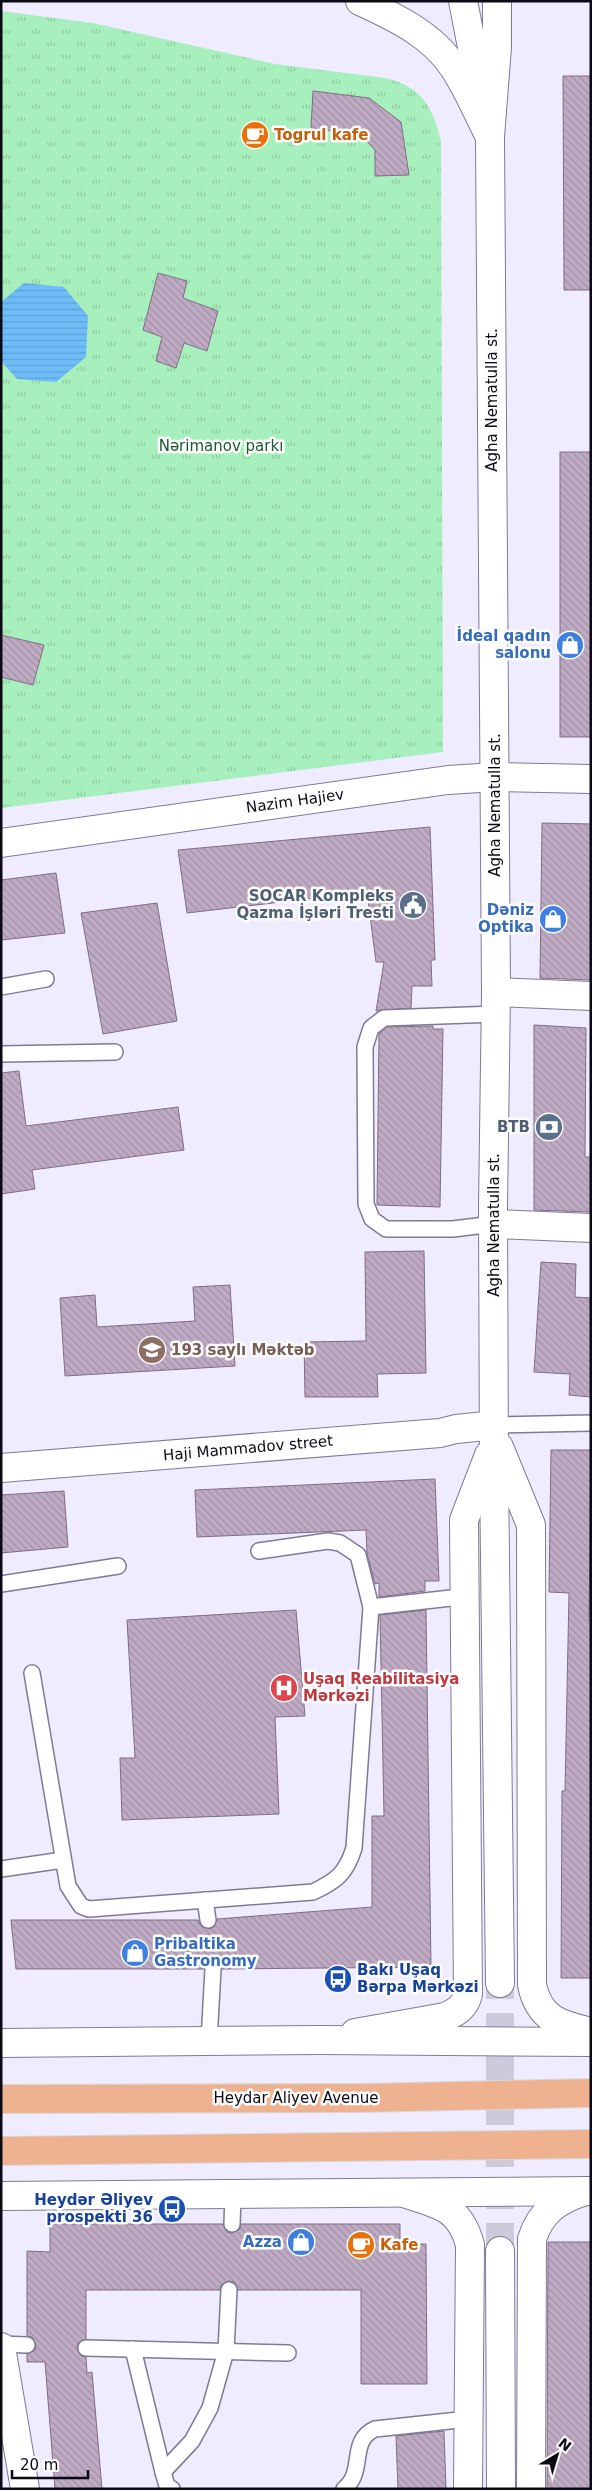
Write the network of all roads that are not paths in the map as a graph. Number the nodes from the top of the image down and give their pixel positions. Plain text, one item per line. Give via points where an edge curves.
1 (360, 1) edge
2 (463, 1) edge
3 (497, 1) edge
4 (490, 137) junction
5 (495, 777) junction
6 (591, 779) edge
7 (1, 843) edge
8 (46, 979) dead end
9 (1, 987) edge
10 (591, 996) edge
11 (496, 1003) junction
12 (115, 1052) dead end
13 (1, 1054) edge
14 (494, 1224) junction
15 (591, 1228) edge
16 (591, 1423) edge
17 (495, 1431) junction
18 (1, 1468) edge
19 (259, 1551) dead end
20 (118, 1566) dead end
21 (1, 1584) edge
22 (464, 1599) junction
23 (371, 1607) junction
24 (32, 1673) dead end
25 (63, 1860) junction
26 (1, 1869) edge
27 (205, 1900) junction
28 (208, 1920) dead end
29 (213, 1969) dead end
30 (500, 1983) tunnel mouth
31 (591, 2032) edge
32 (320, 2040) junction
33 (209, 2041) junction
34 (591, 2042) edge
35 (1, 2044) edge
36 (591, 2093) edge
37 (1, 2099) edge
38 (591, 2144) edge
39 (1, 2151) edge
40 (588, 2191) edge
41 (407, 2194) junction
42 (233, 2195) junction
43 (1, 2196) edge
44 (232, 2224) dead end
45 (500, 2250) tunnel mouth
46 (229, 2290) dead end
47 (86, 2348) dead end
48 (133, 2349) junction
49 (226, 2351) junction
50 (7, 2352) edge
51 (288, 2353) dead end
52 (468, 2419) junction
53 (163, 2472) junction
54 (26, 2489) edge
55 (172, 2489) edge
56 (344, 2489) edge
57 (468, 2489) edge
58 (501, 2489) edge
59 (531, 2489) edge

1 - 4 street via 395,17 443,54 454,68
2 - 4 street
3 - 4 street
4 - 5 street, Agha Nematulla st.
5 - 6 street, Nazim Hajiev
5 - 7 street, Nazim Hajiev via 448,780
5 - 11 street, Agha Nematulla st.
8 - 9 lane
10 - 11 street
11 - 14 street, Agha Nematulla st.
11 - 14 lane via 384,1018 371,1028 365,1047 366,1204 372,1219 386,1230 453,1229
12 - 13 lane
14 - 15 street
14 - 17 street, Agha Nematulla st.
16 - 17 lane
17 - 18 street, Haji Mammadov street
17 - 22 street via 464,1520
17 - 30 street, Agha Nematulla st.
17 - 31 street via 531,1525 532,1985 543,2011 554,2020
19 - 23 lane via 328,1541 340,1543 358,1555
20 - 21 lane
22 - 23 lane
22 - 32 street via 469,1987 466,2002 458,2012 445,2017
23 - 27 lane via 354,1848 349,1864 336,1881 313,1892
24 - 25 lane
25 - 26 lane
25 - 27 lane via 68,1886 81,1906 89,1909
27 - 28 lane
29 - 33 lane
32 - 33 street
32 - 34 street
33 - 35 street
36 - 37 highway, Heydar Aliyev Avenue via 363,2098
38 - 39 highway
40 - 41 street
40 - 59 street via 554,2204 542,2216 532,2239
41 - 42 street
41 - 52 street via 440,2205 454,2214 465,2227 470,2245
42 - 43 street
42 - 44 lane
45 - 58 street
46 - 49 lane
47 - 48 lane
48 - 49 lane
48 - 53 lane
49 - 51 lane
49 - 53 lane via 210,2408 192,2441
50 - 54 street
52 - 56 lane via 368,2432 359,2444 356,2474
52 - 57 street
53 - 55 lane via 167,2486

